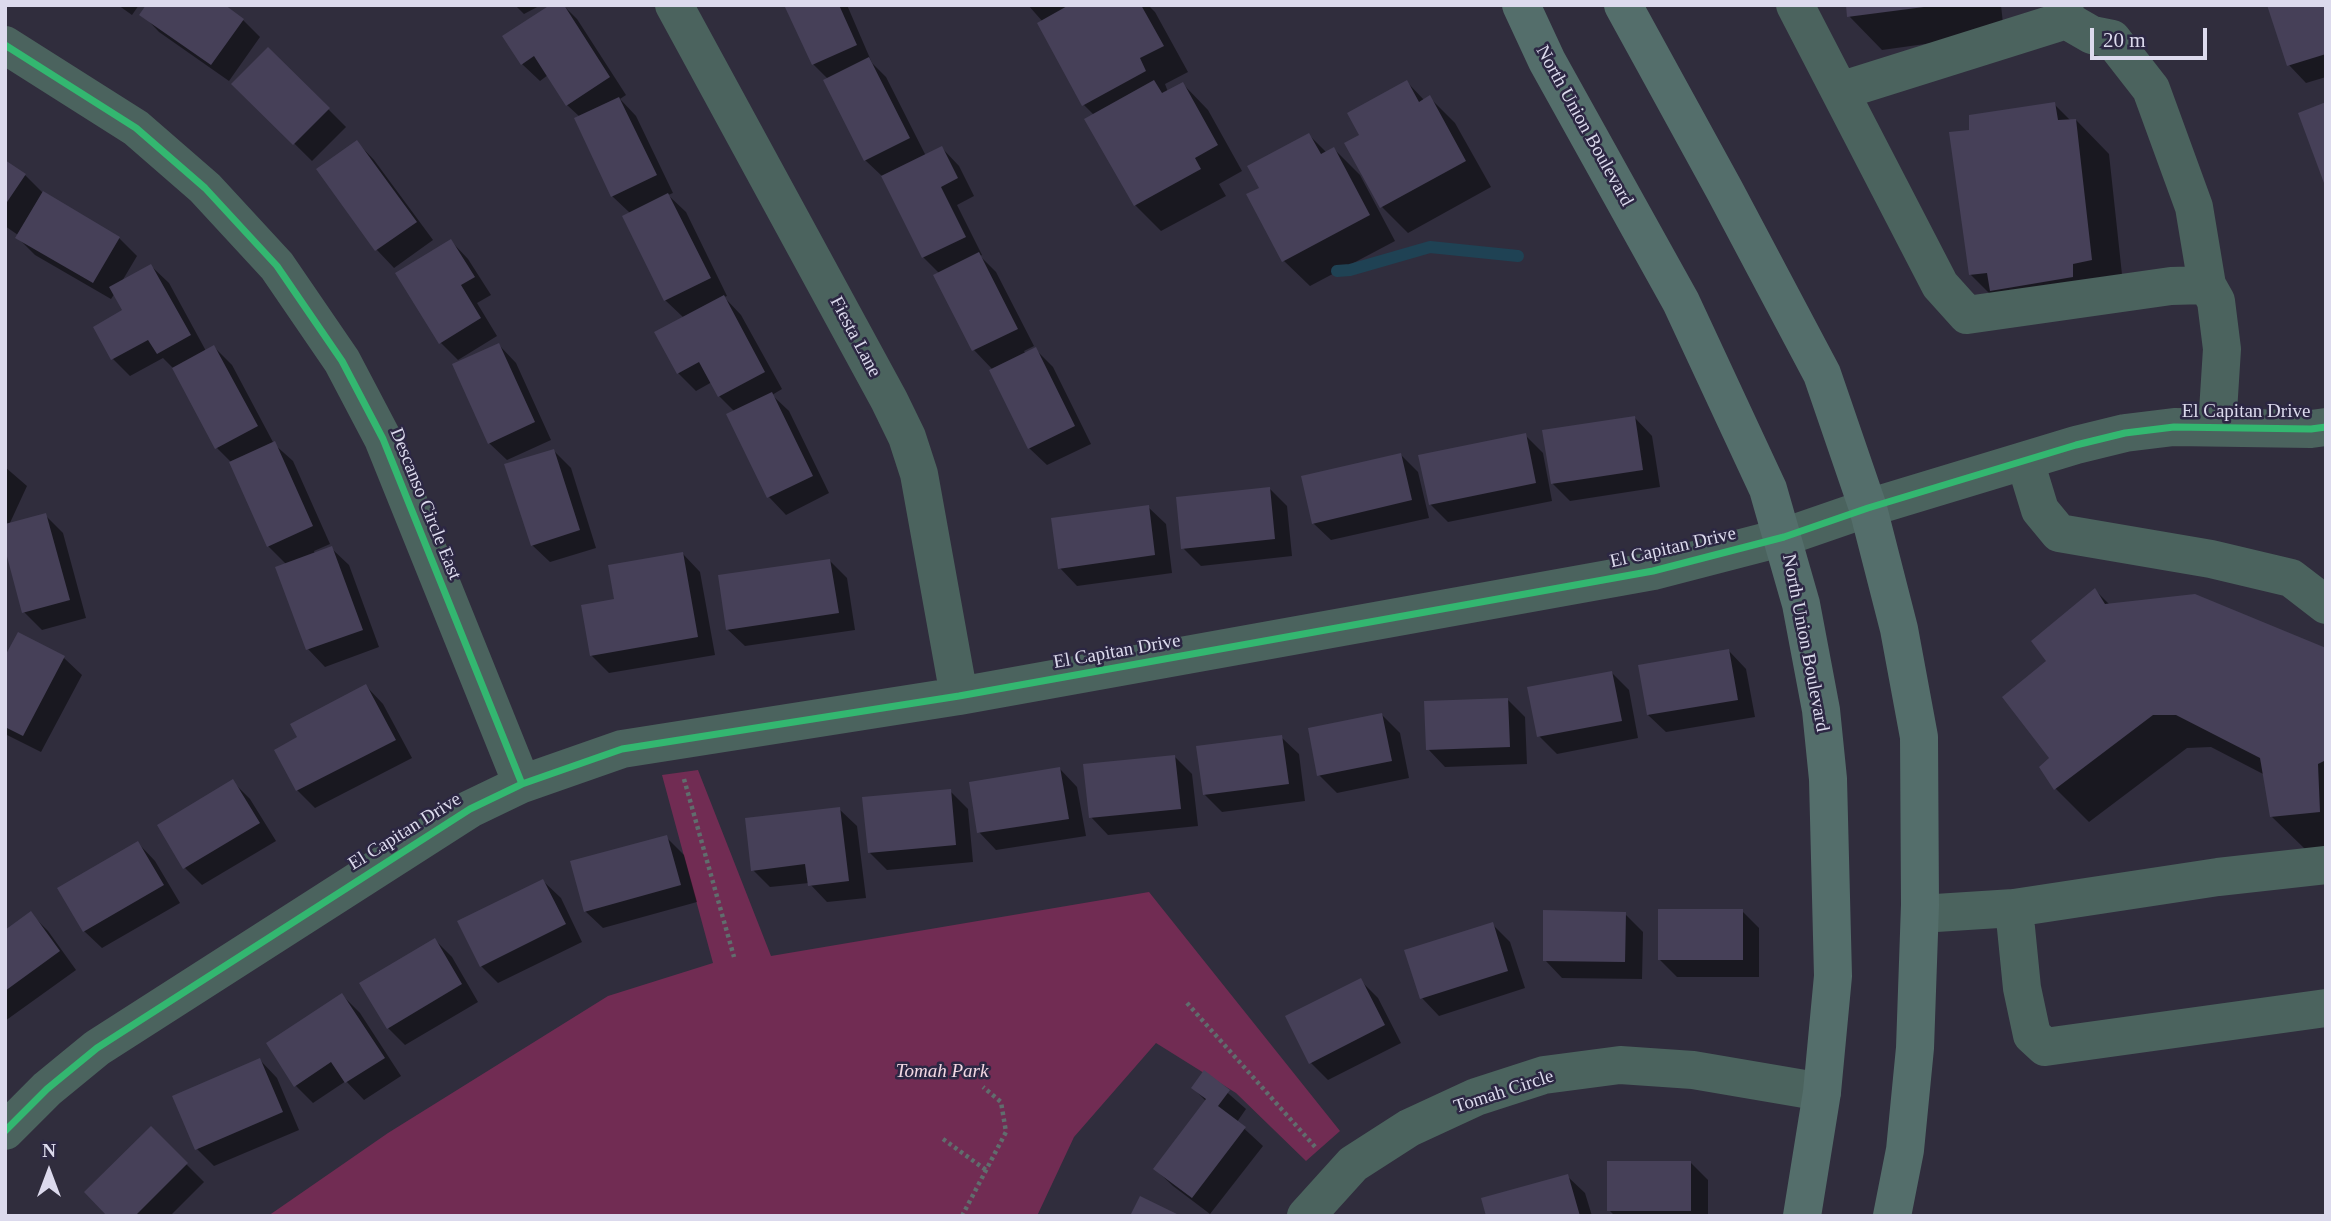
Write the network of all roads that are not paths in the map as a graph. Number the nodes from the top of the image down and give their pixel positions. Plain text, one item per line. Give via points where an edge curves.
1 (674, 5) edge
2 (1521, 5) edge
3 (1623, 5) edge
4 (1796, 5) edge
5 (2065, 13) edge
6 (5, 45) edge
7 (1840, 91) junction
8 (2207, 285) junction
9 (2217, 427) junction
10 (2326, 427) edge
11 (2025, 461) junction
12 (1868, 508) junction
13 (1784, 537) junction
14 (2326, 605) edge
15 (959, 696) junction
16 (522, 784) junction
17 (2326, 865) edge
18 (2014, 908) junction
19 (1920, 914) junction
20 (2326, 1008) edge
21 (1822, 1092) junction
22 (5, 1131) edge
23 (1306, 1216) edge
24 (1802, 1216) edge
25 (1892, 1216) edge

1 - 15 street, Fiesta Lane via 907,437 919,474
2 - 13 main road, North Union Boulevard via 1547,61 1681,302 1768,489
3 - 12 main road via 1822,374
4 - 7 street
5 - 7 street
5 - 8 street via 2092,36 2112,39 2151,89 2194,207
6 - 16 street, Descanso Circle East via 136,128 205,188 277,266 342,361 383,439
7 - 8 street via 1940,285 1966,315
8 - 9 street via 2216,301 2222,349
9 - 10 street, El Capitan Drive
9 - 11 street, El Capitan Drive via 2126,433
11 - 12 street, El Capitan Drive
11 - 14 street via 2040,510 2059,533 2291,578
12 - 13 street, El Capitan Drive
12 - 19 main road via 1899,629 1919,737
13 - 15 street, El Capitan Drive via 1653,571
13 - 21 main road, North Union Boulevard via 1819,697 1828,779 1833,976
15 - 16 street, El Capitan Drive via 622,749
16 - 22 street, El Capitan Drive via 470,809 97,1048
17 - 18 street
18 - 19 street
18 - 20 street via 2032,1034 2045,1047
19 - 25 main road via 1915,1048 1905,1150
21 - 23 street, Tomah Circle via 1693,1070 1620,1065 1545,1075 1476,1097 1409,1128 1353,1164
21 - 24 main road, North Union Boulevard

